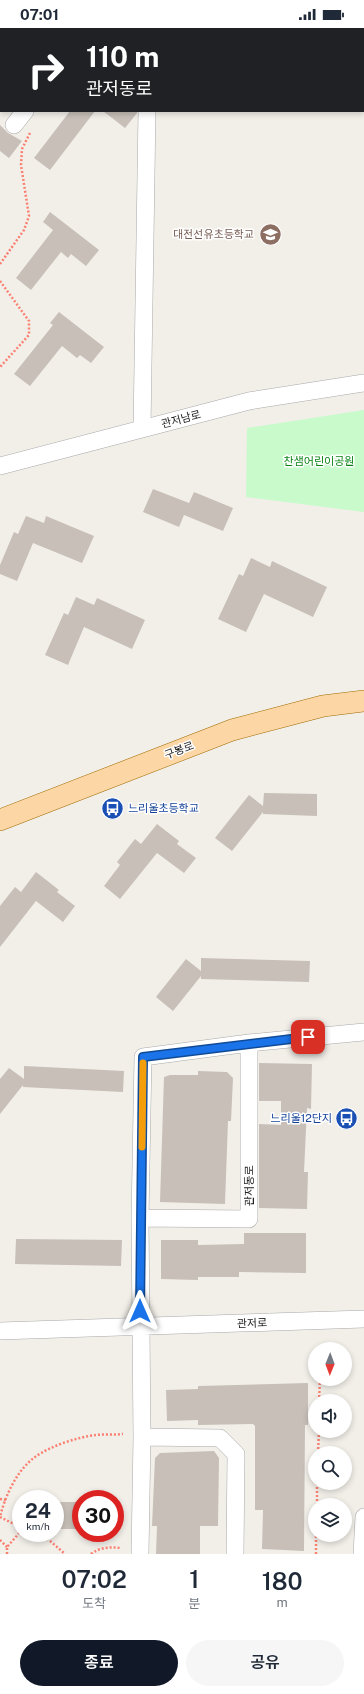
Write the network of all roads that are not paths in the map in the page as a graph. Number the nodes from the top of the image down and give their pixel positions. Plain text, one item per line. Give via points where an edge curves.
1 (24, 112) edge
2 (147, 112) edge
3 (14, 125) dead end
4 (364, 383) edge
5 (142, 429) junction
6 (0, 466) edge
7 (364, 701) edge
8 (0, 820) edge
9 (364, 1032) edge
10 (249, 1043) junction
11 (140, 1218) junction
12 (364, 1319) edge
13 (140, 1326) junction
14 (0, 1331) edge
15 (142, 1437) junction
16 (364, 1517) edge
17 (140, 1554) edge
18 (235, 1554) edge
19 (362, 1554) edge

1 - 3 street
2 - 5 street
4 - 5 street, 관저남로 via 249,401
5 - 6 street, 관저남로
7 - 8 main road, 구봉로 via 323,706 232,730
9 - 10 street
10 - 11 street via 143,1057
10 - 11 street, 관저동로 via 249,1219
11 - 13 street
12 - 13 street, 관저로
13 - 14 street, 관저로
13 - 15 street
15 - 17 street
15 - 18 street via 220,1438 236,1454
16 - 19 street

